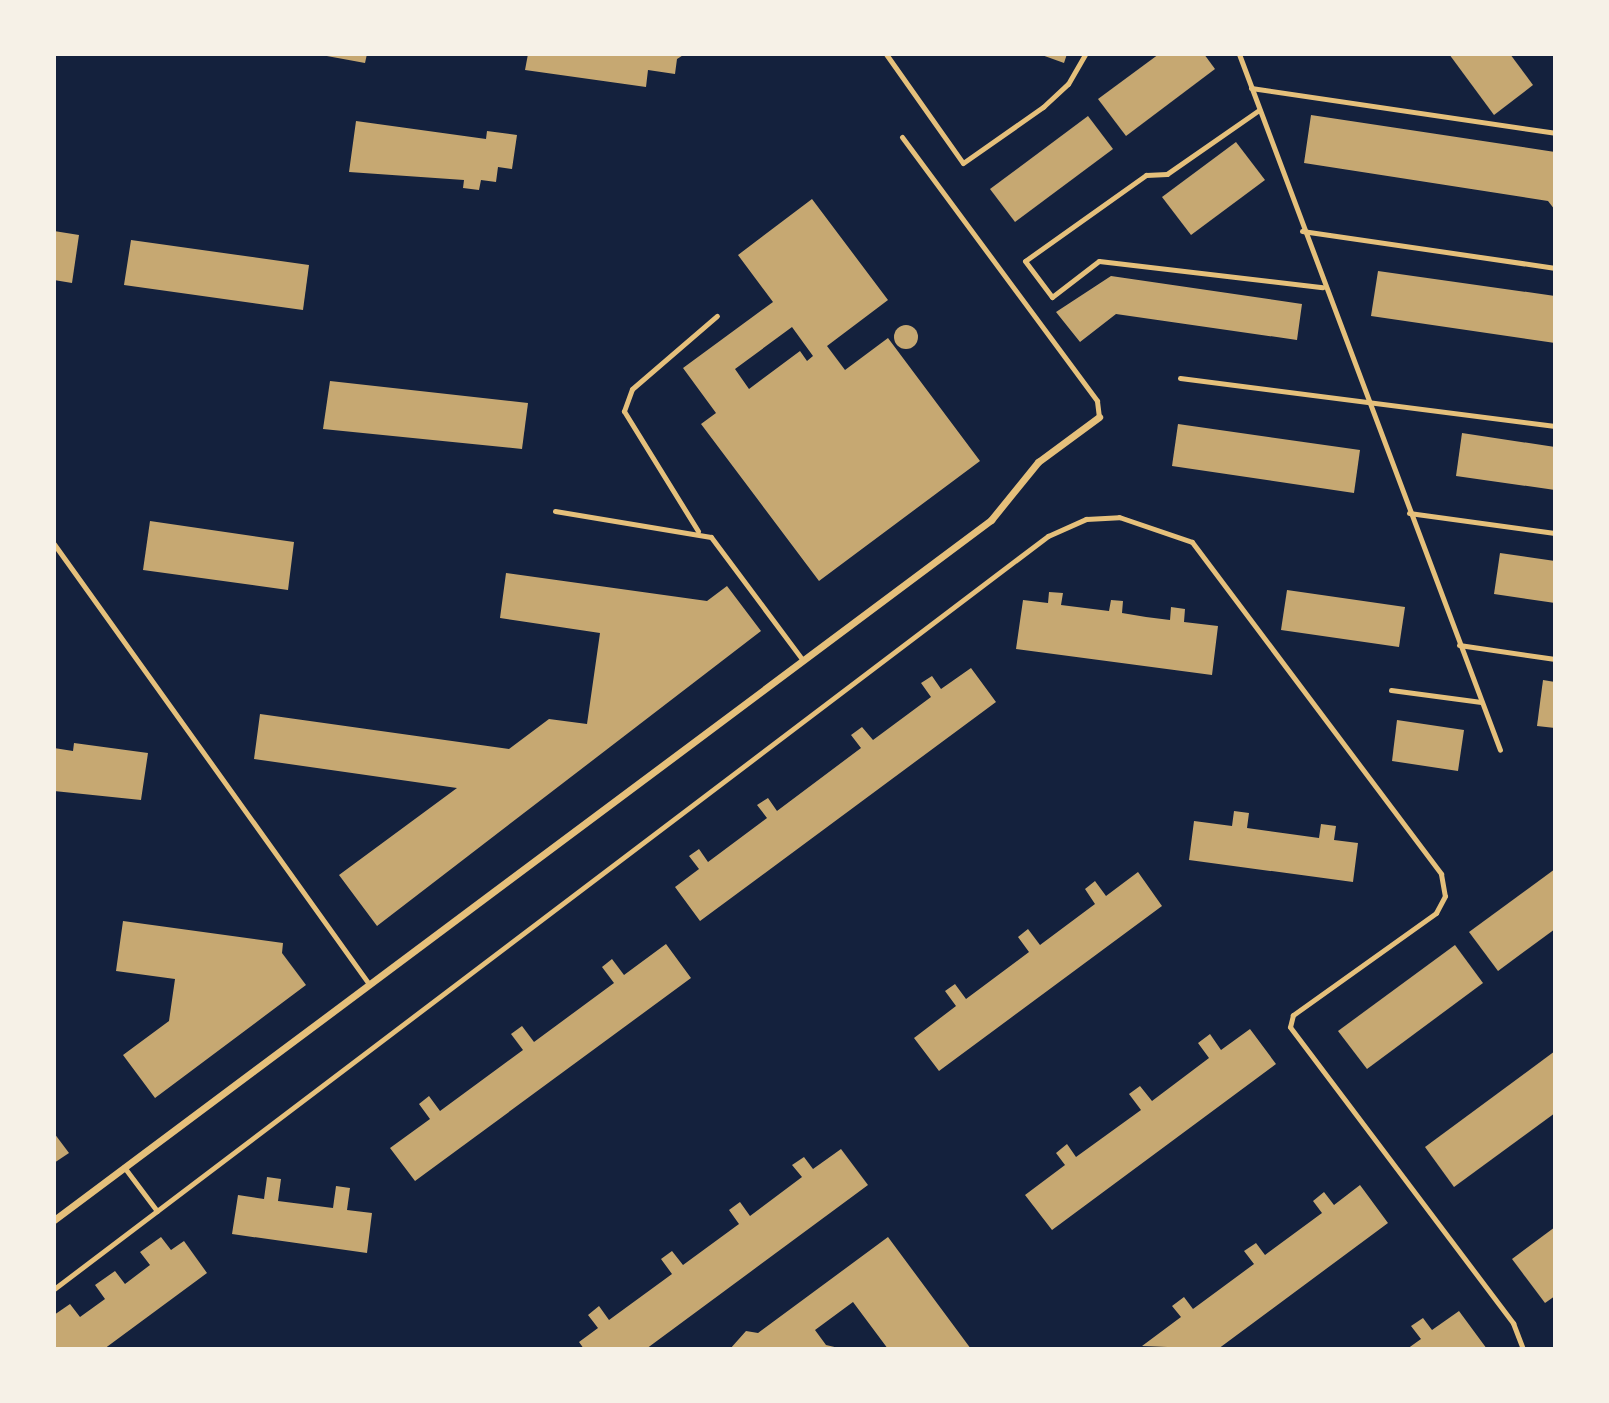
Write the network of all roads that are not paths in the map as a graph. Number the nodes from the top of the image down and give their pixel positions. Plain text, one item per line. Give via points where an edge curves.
1 (886, 54) edge
2 (1085, 54) edge
3 (1239, 54) edge
4 (1251, 89) junction
5 (1259, 110) junction
6 (1555, 133) edge
7 (902, 137) dead end
8 (1302, 231) junction
9 (1555, 268) edge
10 (1322, 287) junction
11 (717, 316) dead end
12 (1181, 378) dead end
13 (1366, 403) junction
14 (1099, 417) joint
15 (1555, 426) edge
16 (555, 511) dead end
17 (1409, 513) junction
18 (698, 531) junction
19 (1555, 533) edge
20 (54, 544) edge
21 (1460, 645) junction
22 (802, 659) junction
23 (1555, 659) edge
24 (1391, 690) dead end
25 (1482, 702) junction
26 (1500, 750) dead end
27 (369, 984) junction
28 (124, 1167) junction
29 (158, 1211) junction
30 (54, 1220) edge
31 (54, 1289) edge
32 (1523, 1349) edge

1 - 2 lane via 963,163 1043,107 1068,84
3 - 4 lane
4 - 5 lane
4 - 6 lane
5 - 8 lane
5 - 10 lane via 1167,174 1146,175 1025,261 1052,297 1099,261
7 - 14 lane via 1097,401
8 - 9 lane
8 - 10 lane
10 - 13 lane
11 - 18 lane via 632,389 624,411
12 - 13 lane
13 - 15 lane
13 - 17 lane
14 - 22 street via 1038,462 991,520
16 - 18 lane
17 - 19 lane
17 - 21 lane
18 - 22 lane via 710,537
20 - 27 lane
21 - 23 lane
21 - 25 lane
22 - 27 street
24 - 25 lane
25 - 26 lane
27 - 28 street
28 - 29 lane
28 - 30 street
29 - 31 lane
29 - 32 lane via 1048,536 1086,519 1119,517 1192,542 1441,874 1445,896 1436,913 1293,1015 1290,1027 1513,1323

